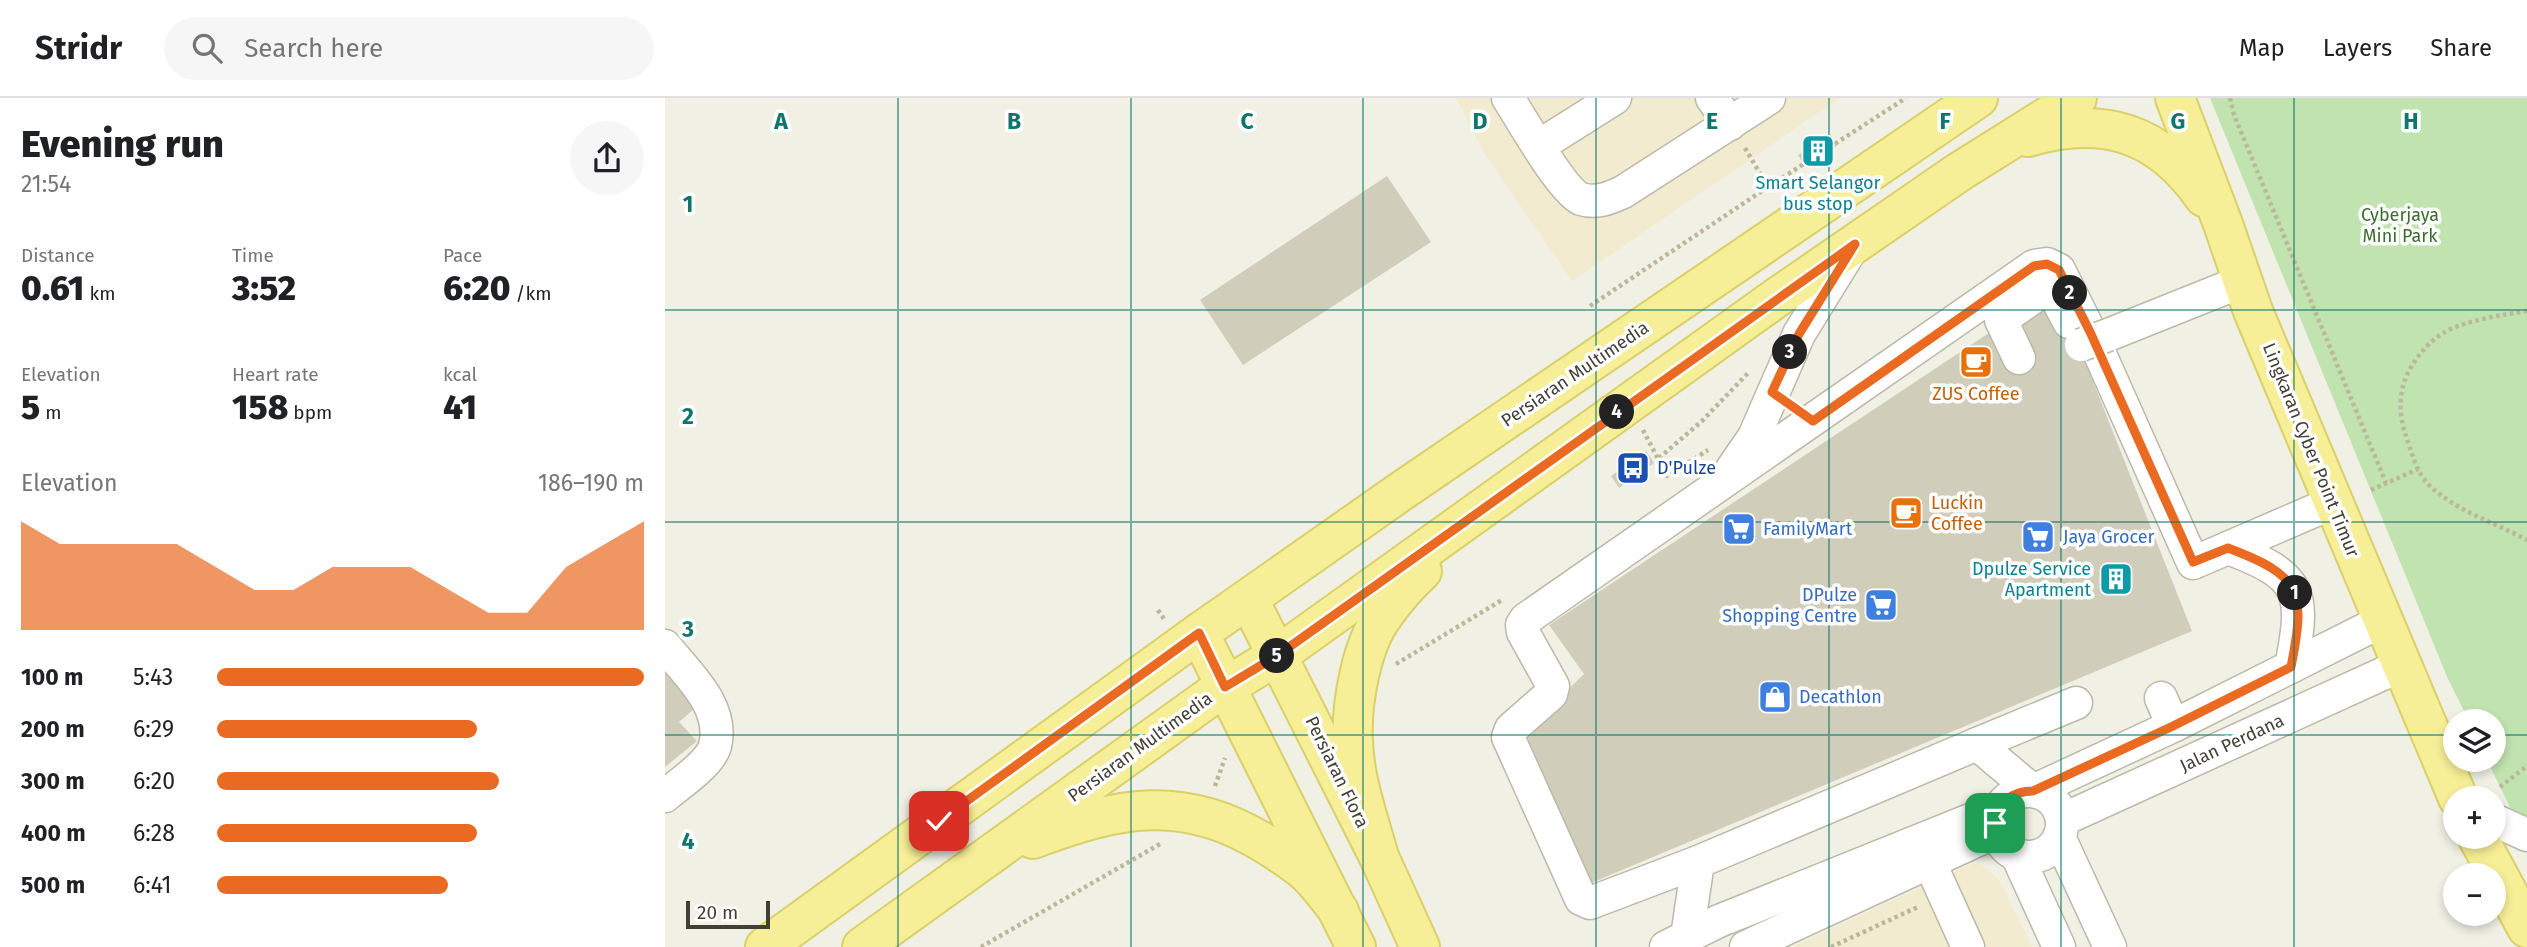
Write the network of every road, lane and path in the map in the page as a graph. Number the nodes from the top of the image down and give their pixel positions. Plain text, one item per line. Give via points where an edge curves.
1 (1508, 98) edge
2 (1615, 98) edge
3 (1712, 98) edge
4 (1769, 98) edge
5 (1906, 98) edge
6 (1978, 98) edge
7 (2077, 98) edge
8 (2175, 98) edge
9 (2231, 98) edge
10 (1730, 124) junction
11 (1539, 146) junction
12 (1999, 146) junction
13 (1768, 187) junction
14 (2223, 224) junction
15 (1855, 244) junction
16 (2243, 281) junction
17 (1590, 306) dead end
18 (2527, 311) edge
19 (2019, 358) dead end
20 (1756, 364) dead end
21 (1772, 392) junction
22 (1813, 421) junction
23 (1659, 458) dead end
24 (2418, 469) junction
25 (1667, 476) dead end
26 (2386, 483) junction
27 (1672, 485) dead end
28 (1711, 490) junction
29 (2371, 490) dead end
30 (1499, 497) junction
31 (2332, 503) junction
32 (2527, 540) edge
33 (2228, 548) junction
34 (1511, 594) dead end
35 (1249, 600) junction
36 (2382, 621) junction
37 (1199, 633) junction
38 (665, 646) edge
39 (1278, 655) junction
40 (2402, 665) junction
41 (2291, 667) junction
42 (1359, 677) junction
43 (1232, 701) junction
44 (2076, 703) dead end
45 (1977, 744) junction
46 (2527, 766) edge
47 (2453, 786) edge
48 (2501, 786) edge
49 (2033, 791) junction
50 (665, 796) edge
51 (1206, 815) junction
52 (1998, 820) junction
53 (2506, 825) edge
54 (2061, 829) junction
55 (2527, 835) edge
56 (1169, 843) dead end
57 (2484, 849) edge
58 (1705, 852) junction
59 (2017, 855) junction
60 (989, 856) junction
61 (1379, 857) junction
62 (1929, 861) junction
63 (1943, 895) junction
64 (1339, 911) junction
65 (2527, 928) edge
66 (1677, 942) edge
67 (1422, 943) edge
68 (765, 947) edge
69 (862, 947) edge
70 (981, 947) edge
71 (1356, 947) edge
72 (1746, 947) edge
73 (1831, 947) edge
74 (1968, 947) edge
75 (2059, 947) edge
76 (2110, 947) edge

1 - 11 street
2 - 11 street
3 - 10 street
4 - 10 street
5 - 13 path
6 - 35 main road, Persiaran Multimedia
7 - 12 main road, Persiaran Multimedia
8 - 14 main road, Lingkaran Cyber Point Timur
9 - 26 path via 2234,115
10 - 11 street via 1623,192 1595,201 1580,199 1566,186
10 - 13 path
12 - 14 main road via 2065,129 2095,128 2140,138 2183,170
12 - 15 main road, Persiaran Multimedia
13 - 17 path
14 - 16 main road, Lingkaran Cyber Point Timur
15 - 21 street via 1799,334
15 - 30 main road, Persiaran Multimedia
16 - 19 street via 2094,340 2054,293 2045,289 2001,320
16 - 31 main road, Lingkaran Cyber Point Timur
18 - 24 path via 2445,331 2413,365 2402,390 2401,418
20 - 23 path
21 - 22 street
21 - 28 street via 1737,465
22 - 28 street
22 - 33 street via 2034,266 2047,264 2059,270 2091,334 2193,562
24 - 26 path
24 - 32 path via 2428,484 2451,502
25 - 27 path
26 - 29 path
28 - 58 street via 1525,619 1523,632 1553,686 1551,694 1508,734 1581,899 1590,903
30 - 39 main road, Persiaran Multimedia
30 - 42 main road via 1418,574 1381,618
31 - 33 street
31 - 36 main road, Lingkaran Cyber Point Timur
33 - 41 street via 2275,568 2294,591 2299,614
34 - 42 path via 1393,666
35 - 37 main road, Persiaran Multimedia
35 - 39 main road, Persiaran Flora
36 - 40 main road, Lingkaran Cyber Point Timur
36 - 41 street
37 - 43 main road
37 - 68 main road, Persiaran Multimedia
38 - 50 street via 708,700 715,717 715,747 697,771
39 - 43 main road, Persiaran Multimedia
39 - 61 main road, Persiaran Flora
40 - 47 main road, Lingkaran Cyber Point Timur
40 - 54 street, Jalan Perdana
41 - 49 street via 2167,712
42 - 61 main road via 1353,741
43 - 51 path
43 - 60 main road, Persiaran Multimedia
43 - 64 main road
44 - 45 street
45 - 49 street
45 - 58 street
46 - 48 path
49 - 52 street via 2010,796
49 - 54 street via 2047,796 2057,807
51 - 60 main road via 1161,808 1120,812
51 - 64 main road via 1240,828 1276,850 1308,874
52 - 59 street via 2001,844
52 - 62 street
52 - 66 street via 1719,921
53 - 55 street
54 - 59 street, Jalan Perdana via 2046,852
54 - 76 street
56 - 70 path via 1161,843
57 - 65 main road
58 - 66 street
59 - 75 street
60 - 69 main road, Persiaran Multimedia
61 - 67 main road, Persiaran Flora
62 - 63 street
62 - 72 street
63 - 73 path
63 - 74 street
64 - 71 main road

